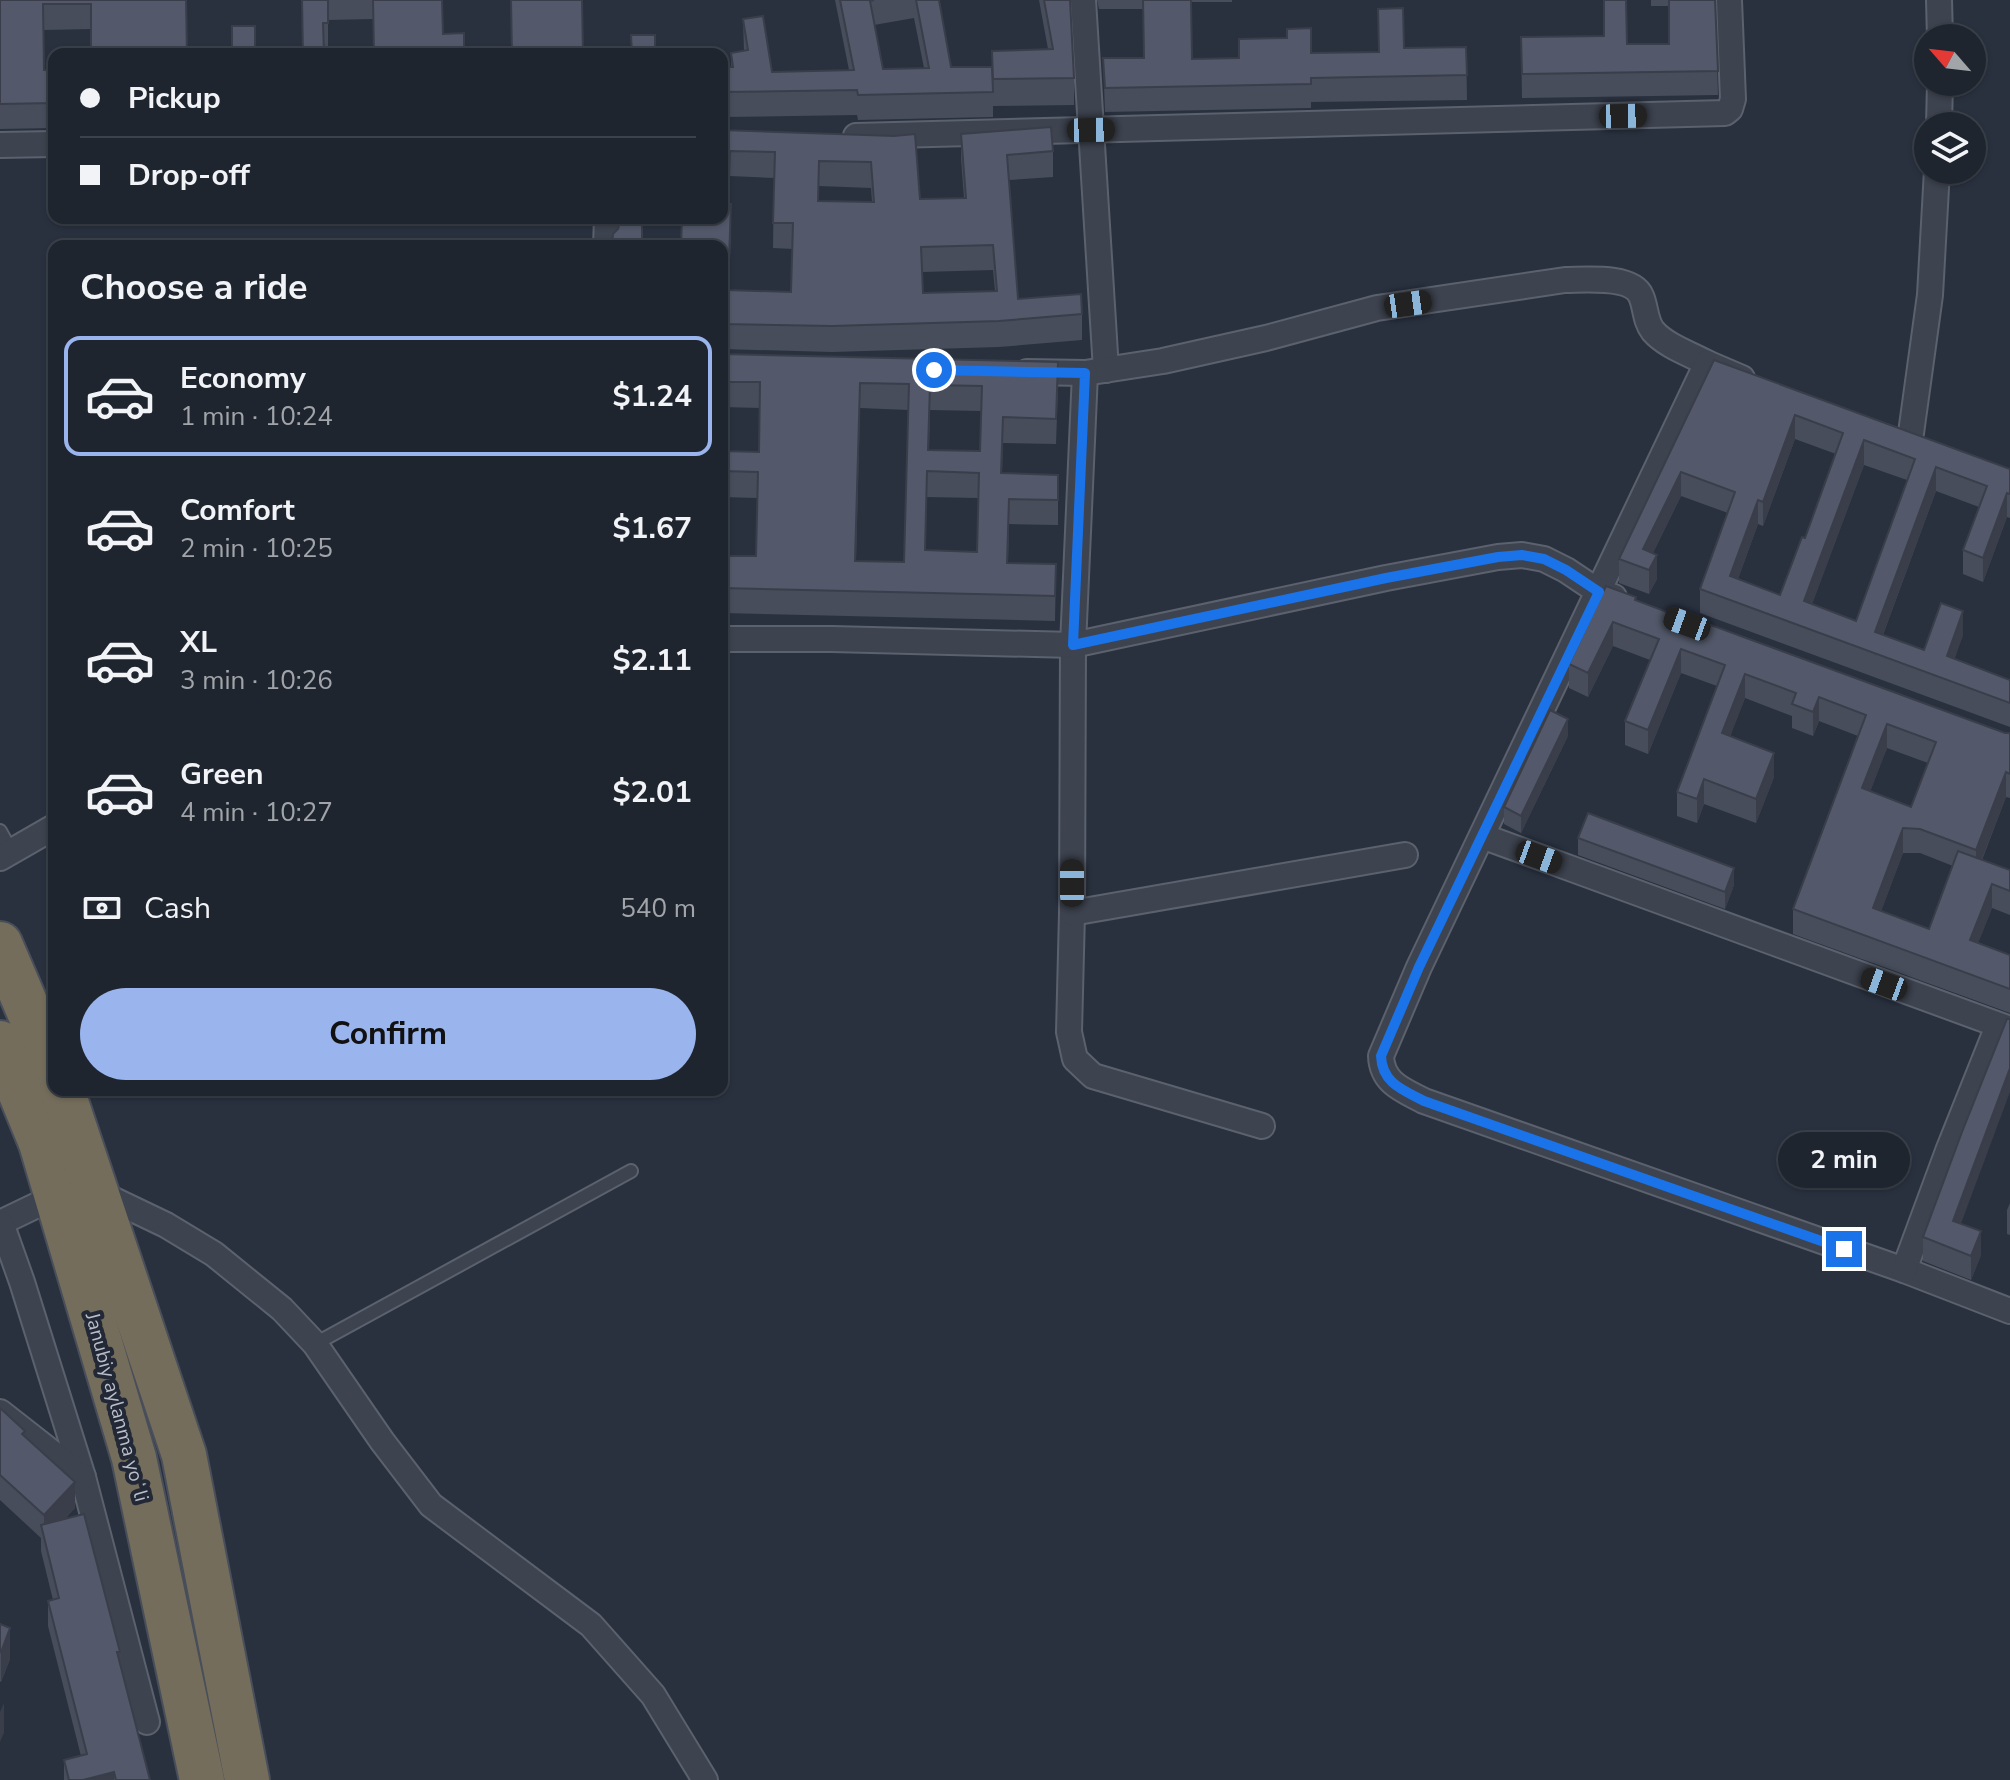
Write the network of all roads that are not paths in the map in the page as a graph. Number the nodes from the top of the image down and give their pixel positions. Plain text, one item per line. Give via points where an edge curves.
1 (1083, 0) edge
2 (1729, 0) edge
3 (1939, 0) edge
4 (1940, 24) edge
5 (1091, 130) junction
6 (837, 137) edge
7 (48, 144) edge
8 (0, 145) edge
9 (1936, 184) edge
10 (1707, 363) junction
11 (1006, 371) edge
12 (1096, 372) junction
13 (1767, 386) edge
14 (1937, 443) edge
15 (1599, 592) junction
16 (1628, 603) edge
17 (728, 639) edge
18 (1073, 645) junction
19 (48, 829) edge
20 (1482, 836) junction
21 (4, 847) edge
22 (1405, 855) dead end
23 (1072, 913) junction
24 (0, 944) edge
25 (2004, 1028) edge
26 (0, 1043) edge
27 (48, 1056) edge
28 (63, 1096) edge
29 (1262, 1126) dead end
30 (631, 1171) dead end
31 (76, 1193) junction
32 (0, 1223) edge
33 (1904, 1270) junction
34 (2010, 1311) edge
35 (315, 1344) junction
36 (0, 1412) edge
37 (83, 1477) junction
38 (147, 1722) dead end
39 (202, 1780) edge
40 (247, 1780) edge
41 (705, 1780) edge

1 - 5 street
2 - 5 street via 1733,99 1725,113
3 - 4 street
5 - 6 street
5 - 12 street
7 - 8 street
9 - 14 street via 1930,295 1904,431
10 - 12 street via 1652,330 1642,298 1630,284 1565,280 1377,308 1192,355
10 - 13 street
10 - 15 street
11 - 12 street
12 - 18 street
15 - 16 street
15 - 18 street via 1544,559 1498,557
15 - 20 street
17 - 18 street
18 - 23 street
19 - 21 street
20 - 25 street
20 - 33 street via 1381,1056 1395,1085 1424,1101
22 - 23 street
23 - 29 street via 1069,1032 1075,1059 1093,1076
24 - 27 highway
25 - 33 street via 1948,1151
26 - 31 highway, Janubiy aylanma yoʻli via 41,1143
28 - 31 highway, Janubiy aylanma yoʻli
30 - 35 lane
31 - 32 street
31 - 35 street via 166,1225 214,1254 282,1309
31 - 39 highway, Janubiy aylanma yoʻli
31 - 40 highway, Janubiy aylanma yoʻli via 184,1455
32 - 37 street
33 - 34 street
35 - 41 street via 431,1505 591,1625 653,1695
36 - 37 street
37 - 38 street

